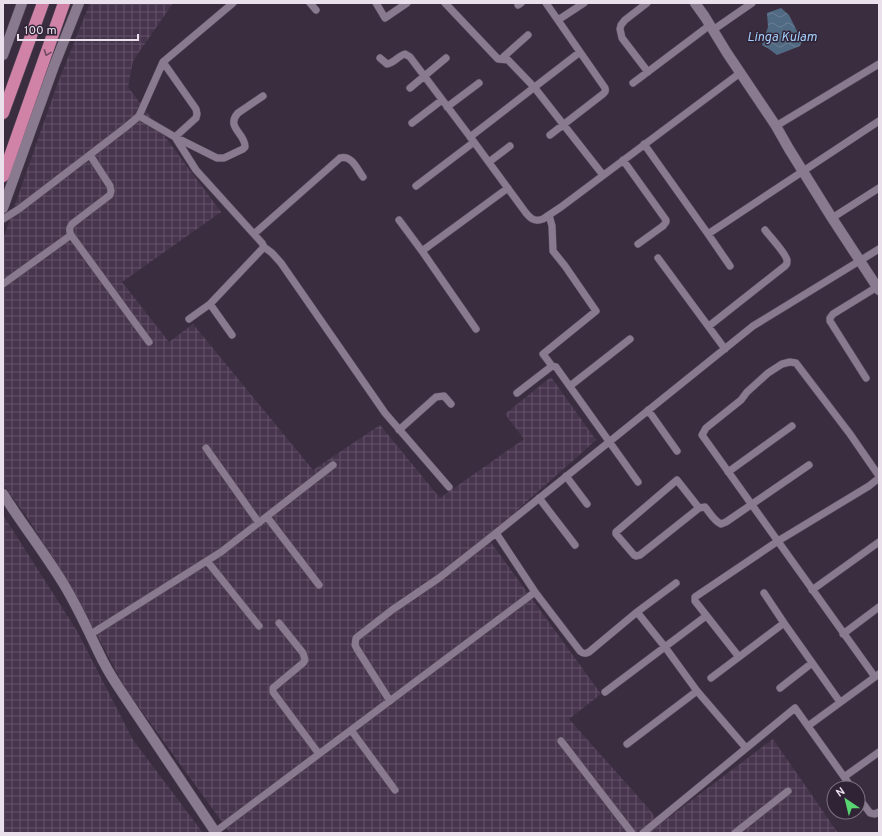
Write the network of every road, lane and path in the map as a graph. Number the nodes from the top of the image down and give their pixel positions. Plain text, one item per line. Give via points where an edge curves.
1 (22, 3) edge
2 (43, 3) edge
3 (64, 3) edge
4 (79, 3) edge
5 (233, 3) edge
6 (310, 3) edge
7 (376, 3) edge
8 (407, 3) edge
9 (445, 3) edge
10 (546, 3) edge
11 (584, 3) edge
12 (647, 3) edge
13 (695, 3) edge
14 (752, 3) edge
15 (316, 10) dead end
16 (558, 20) junction
17 (711, 27) junction
18 (528, 35) dead end
19 (580, 52) junction
20 (3, 55) edge
21 (380, 58) dead end
22 (446, 58) dead end
23 (501, 59) junction
24 (163, 62) junction
25 (879, 64) edge
26 (648, 72) junction
27 (740, 73) junction
28 (425, 76) junction
29 (479, 83) dead end
30 (633, 83) dead end
31 (410, 88) dead end
32 (534, 88) junction
33 (263, 96) dead end
34 (442, 100) junction
35 (447, 107) junction
36 (3, 113) edge
37 (139, 116) junction
38 (879, 121) edge
39 (412, 123) dead end
40 (563, 125) junction
41 (776, 126) junction
42 (550, 135) dead end
43 (176, 137) junction
44 (472, 139) junction
45 (644, 144) junction
46 (510, 146) dead end
47 (90, 156) junction
48 (623, 160) junction
49 (489, 162) junction
50 (803, 170) junction
51 (603, 175) junction
52 (3, 176) edge
53 (363, 177) dead end
54 (416, 186) dead end
55 (508, 188) junction
56 (879, 188) edge
57 (3, 208) edge
58 (549, 215) junction
59 (832, 218) junction
60 (3, 219) edge
61 (399, 220) dead end
62 (765, 230) dead end
63 (254, 234) junction
64 (708, 234) junction
65 (71, 235) junction
66 (638, 244) dead end
67 (264, 247) junction
68 (879, 249) edge
69 (422, 251) junction
70 (658, 258) dead end
71 (861, 260) junction
72 (730, 266) dead end
73 (3, 284) edge
74 (878, 288) edge
75 (210, 304) junction
76 (190, 319) dead end
77 (708, 326) junction
78 (476, 329) dead end
79 (232, 335) dead end
80 (630, 339) dead end
81 (149, 342) dead end
82 (725, 349) junction
83 (552, 366) junction
84 (866, 378) dead end
85 (570, 386) junction
86 (517, 393) dead end
87 (451, 404) dead end
88 (648, 410) junction
89 (792, 426) dead end
90 (399, 430) junction
91 (609, 442) junction
92 (206, 448) dead end
93 (677, 451) dead end
94 (332, 464) dead end
95 (810, 466) dead end
96 (728, 472) junction
97 (566, 476) junction
98 (879, 477) edge
99 (638, 482) dead end
100 (449, 487) dead end
101 (3, 494) edge
102 (539, 498) junction
103 (587, 504) dead end
104 (751, 505) junction
105 (699, 508) junction
106 (267, 516) junction
107 (259, 523) junction
108 (496, 533) junction
109 (778, 541) junction
110 (879, 542) edge
111 (575, 545) dead end
112 (207, 561) junction
113 (676, 583) dead end
114 (318, 585) dead end
115 (812, 590) junction
116 (535, 592) junction
117 (764, 593) dead end
118 (879, 607) edge
119 (637, 612) junction
120 (706, 616) junction
121 (279, 623) dead end
122 (784, 623) junction
123 (259, 626) dead end
124 (91, 634) junction
125 (843, 634) junction
126 (665, 647) junction
127 (739, 657) junction
128 (812, 663) junction
129 (877, 675) edge
130 (711, 678) dead end
131 (780, 688) dead end
132 (697, 690) junction
133 (605, 692) dead end
134 (390, 701) junction
135 (840, 702) junction
136 (808, 726) junction
137 (351, 730) junction
138 (561, 741) dead end
139 (627, 744) dead end
140 (746, 748) junction
141 (879, 752) edge
142 (319, 754) junction
143 (844, 777) junction
144 (846, 780) edge
145 (395, 790) dead end
146 (788, 791) dead end
147 (866, 808) edge
148 (879, 812) edge
149 (215, 832) edge
150 (632, 833) edge
151 (643, 833) edge
152 (735, 833) edge

1 - 20 street
2 - 36 highway
3 -> 52 highway
4 - 57 street
5 - 24 street
6 - 15 street
7 - 8 street via 385,18
9 - 23 street via 498,59
10 - 16 street
11 - 16 street
12 - 26 street via 625,20 620,29 622,38
13 - 17 street
14 - 17 street
16 - 19 street
17 - 26 street
17 - 27 street
18 - 23 street
19 - 32 street
19 - 40 street via 606,92
21 - 28 street via 390,64 402,55 408,55
22 - 28 street
23 - 32 street via 508,60
24 - 37 street
24 - 43 street via 197,114
25 - 41 street
26 - 30 street
27 - 41 street
27 - 45 street
28 - 31 street
28 - 34 street
29 - 35 street
32 - 40 street
32 - 44 street
33 - 43 street via 235,116 238,132 245,145 243,150 218,158
34 - 35 street
34 - 39 street
35 - 44 street
37 - 43 street
37 - 47 street
38 - 50 street
40 - 42 street
40 - 51 street
41 - 50 street
43 - 63 street via 196,170
44 - 49 street
44 - 54 street
45 - 48 street
45 - 64 street
46 - 49 street
47 - 60 street
47 - 65 street via 111,191 110,195 72,224 69,231
48 - 51 street
48 - 66 street via 666,220 664,226
49 - 55 street
50 - 59 street
50 - 64 street
51 - 58 street
53 - 63 street via 351,159 340,158
55 - 58 street via 534,221
55 - 69 street
56 - 59 street
58 - 83 street via 552,226 552,251 596,311 543,354
59 - 71 street
61 - 69 street
62 - 77 street via 784,254 787,264
63 - 67 street
64 - 72 street
65 - 73 street
65 - 81 street
67 - 75 street
67 - 90 street via 281,263
68 - 71 street
69 - 78 street
70 - 77 street
71 - 74 street
71 - 82 street via 753,326
74 - 84 street via 830,318
75 - 76 street
75 - 79 street
77 - 82 street
80 - 85 street
82 - 88 street
83 - 85 street via 556,367
83 - 86 street
85 - 91 street
87 - 90 street via 444,396 436,397
88 - 91 street
88 - 93 street
89 - 96 street
90 - 100 street
91 - 97 street
91 - 99 street
92 - 107 street
94 - 106 street
95 - 104 street
96 - 98 street via 702,435 706,428 768,374 782,364 790,362 796,363 846,428
96 - 104 street
97 - 102 street
97 - 103 street
98 - 109 street via 869,486
101 - 124 street via 63,583
102 - 108 street
102 - 111 street
104 - 105 street via 721,524 705,507
104 - 109 street
105 - 105 street via 640,555 634,555 615,533 677,480
106 - 107 street
106 - 114 street
107 - 112 street
108 - 116 street
108 - 134 street via 356,638 356,649
109 - 115 street
109 - 120 street via 695,597 695,601
110 - 115 street
112 - 123 street
112 - 124 street
113 - 119 street
115 - 125 street
116 - 119 street via 583,653 589,652
116 - 134 street
117 - 122 street
118 - 125 street
119 - 126 street
120 - 126 street
120 - 127 street
121 - 142 street via 303,653 305,660 273,688 273,692
122 - 127 street
122 - 128 street
124 - 149 street via 119,688
125 - 129 street
126 - 132 street
126 - 133 street
127 - 130 street
128 - 131 street
128 - 135 street
129 - 135 street
132 - 139 street
132 - 140 street
134 - 137 street
135 - 136 street
136 - 140 street via 795,708
136 - 143 street
137 - 142 street
137 - 145 street
138 - 150 street
140 - 151 street
141 - 143 street
142 - 149 street
143 - 144 street
146 - 152 street
147 - 148 street via 870,813

